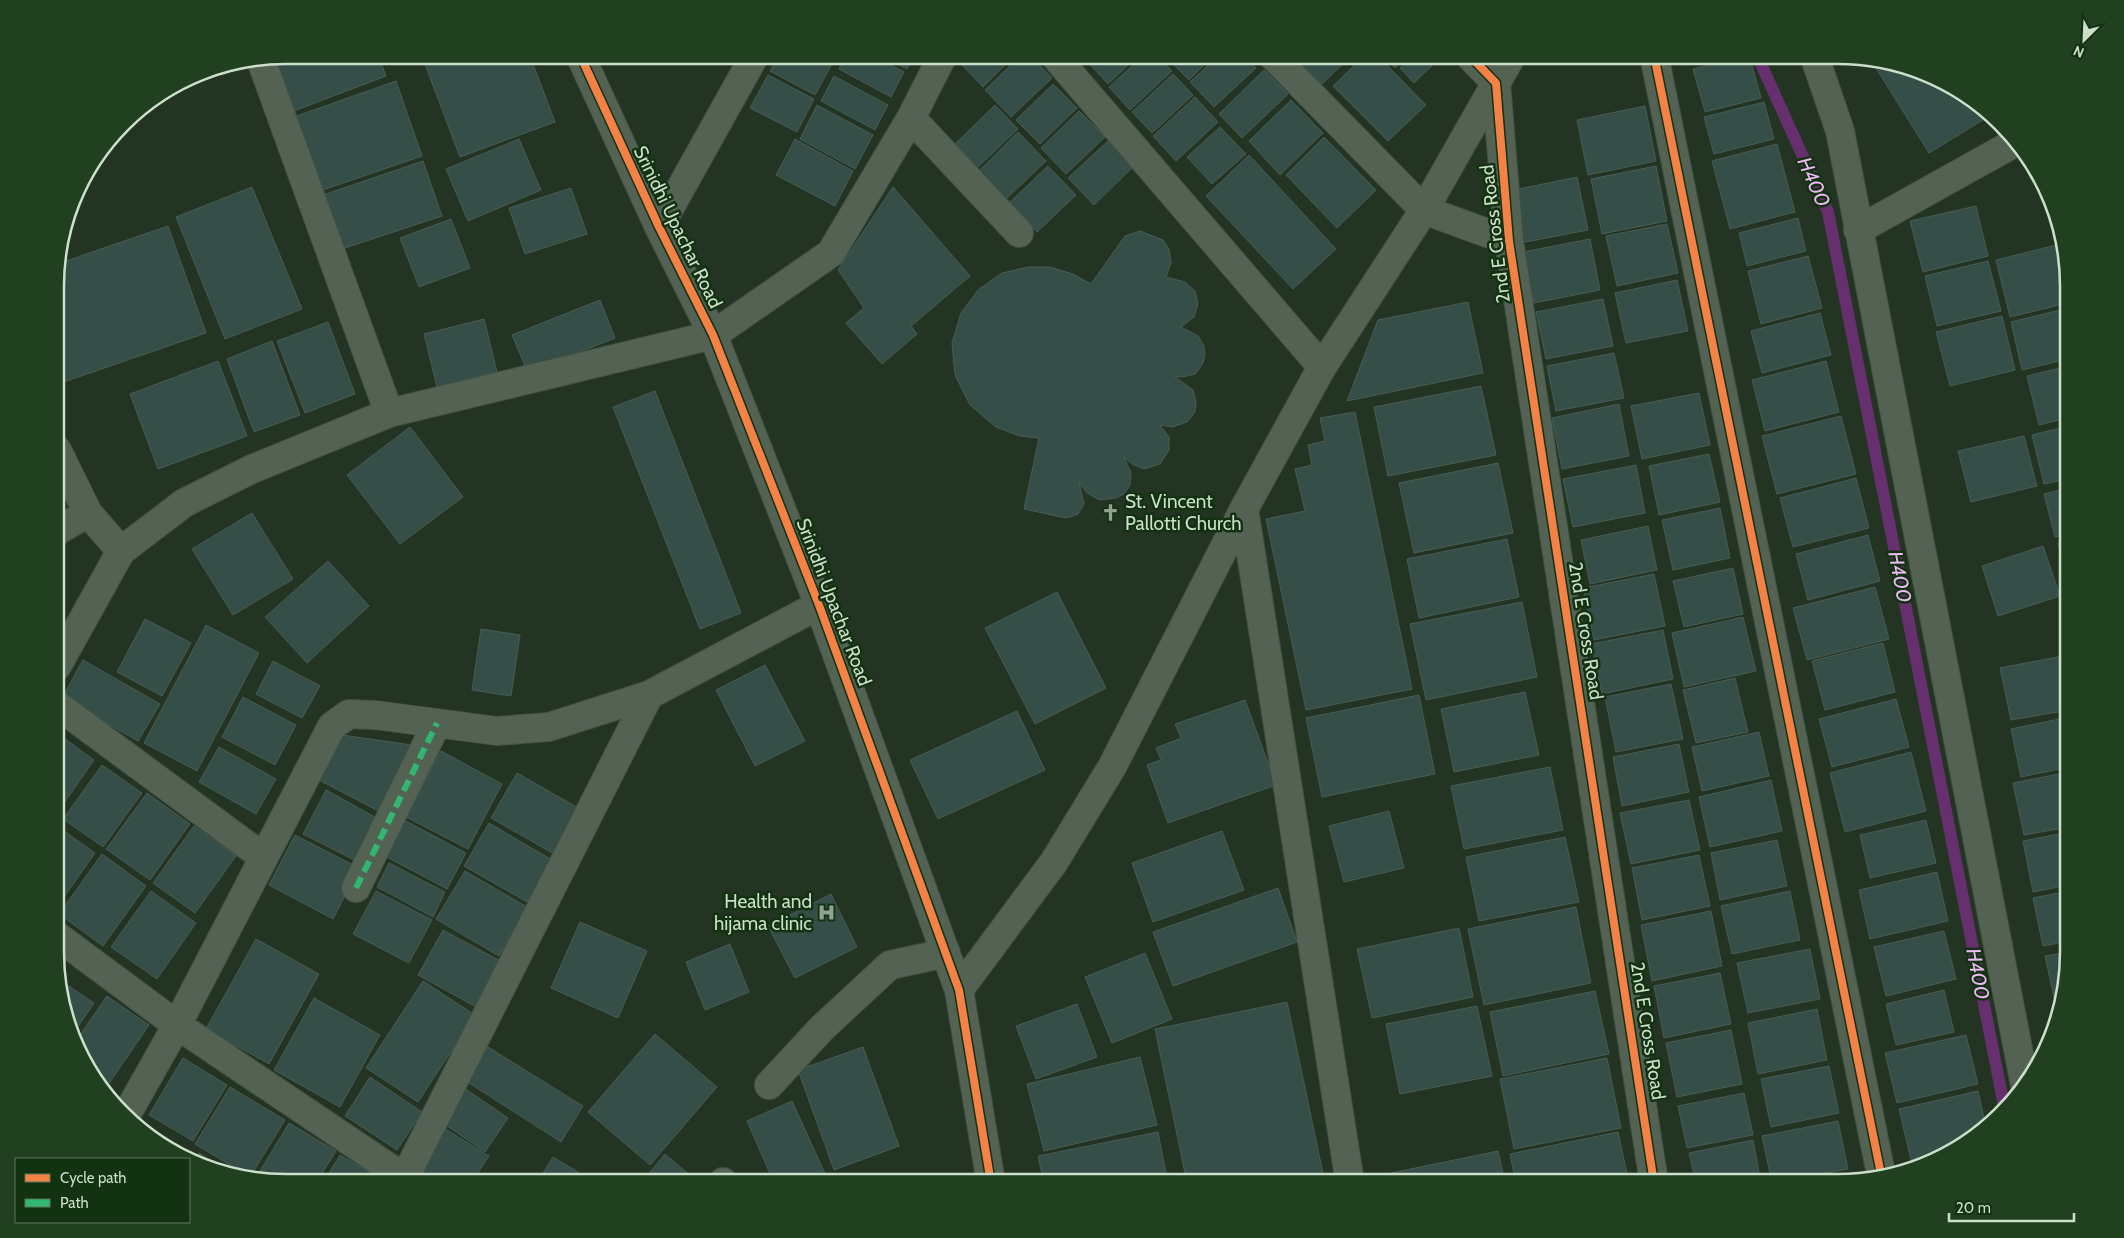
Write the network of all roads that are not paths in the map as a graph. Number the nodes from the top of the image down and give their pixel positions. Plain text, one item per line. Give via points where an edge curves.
1 (584, 64) edge
2 (750, 64) edge
3 (938, 64) edge
4 (1062, 64) edge
5 (1281, 64) edge
6 (1478, 64) edge
7 (1507, 64) edge
8 (1656, 64) edge
9 (1817, 64) edge
10 (263, 65) edge
11 (1496, 82) junction
12 (911, 118) junction
13 (2010, 145) edge
14 (1424, 210) junction
15 (659, 227) junction
16 (1858, 230) junction
17 (1019, 233) dead end
18 (1509, 241) junction
19 (713, 335) junction
20 (1322, 366) junction
21 (389, 413) junction
22 (64, 464) edge
23 (1244, 509) junction
24 (88, 513) junction
25 (64, 527) edge
26 (121, 551) junction
27 (819, 605) junction
28 (64, 653) edge
29 (649, 695) junction
30 (64, 710) edge
31 (437, 723) junction
32 (263, 858) junction
33 (356, 888) dead end
34 (64, 941) edge
35 (946, 953) junction
36 (959, 990) junction
37 (177, 1025) junction
38 (2023, 1076) edge
39 (769, 1085) dead end
40 (129, 1109) edge
41 (1880, 1170) edge
42 (396, 1174) edge
43 (410, 1174) edge
44 (990, 1174) edge
45 (1349, 1174) edge
46 (1653, 1174) edge

1 - 15 street, Srinidhi Upachar Road
2 - 15 street
3 - 12 street
4 - 20 street
5 - 14 street
6 - 11 street
7 - 11 street
8 - 41 street
9 - 16 street via 1840,132
10 - 21 street
11 - 14 street
11 - 18 street, 2nd E Cross Road
12 - 17 street
12 - 19 street via 831,253
13 - 16 street
14 - 18 street
14 - 20 street
15 - 19 street, Srinidhi Upachar Road
16 - 38 street
18 - 46 street, 2nd E Cross Road
19 - 21 street
19 - 27 street, Srinidhi Upachar Road
20 - 23 street
21 - 26 street via 252,469 184,502
22 - 24 street
23 - 36 street via 1112,767 1054,862
23 - 45 street
24 - 25 street
24 - 26 street
26 - 28 street
27 - 29 street
27 - 35 street, Srinidhi Upachar Road
29 - 31 street via 549,727 497,731
29 - 43 street
30 - 32 street
31 - 32 street via 349,714 332,726
31 - 33 street
32 - 37 street
34 - 37 street
35 - 36 street, Srinidhi Upachar Road
35 - 39 street via 890,965 822,1028
36 - 44 street, Srinidhi Upachar Road
37 - 40 street
37 - 42 street

